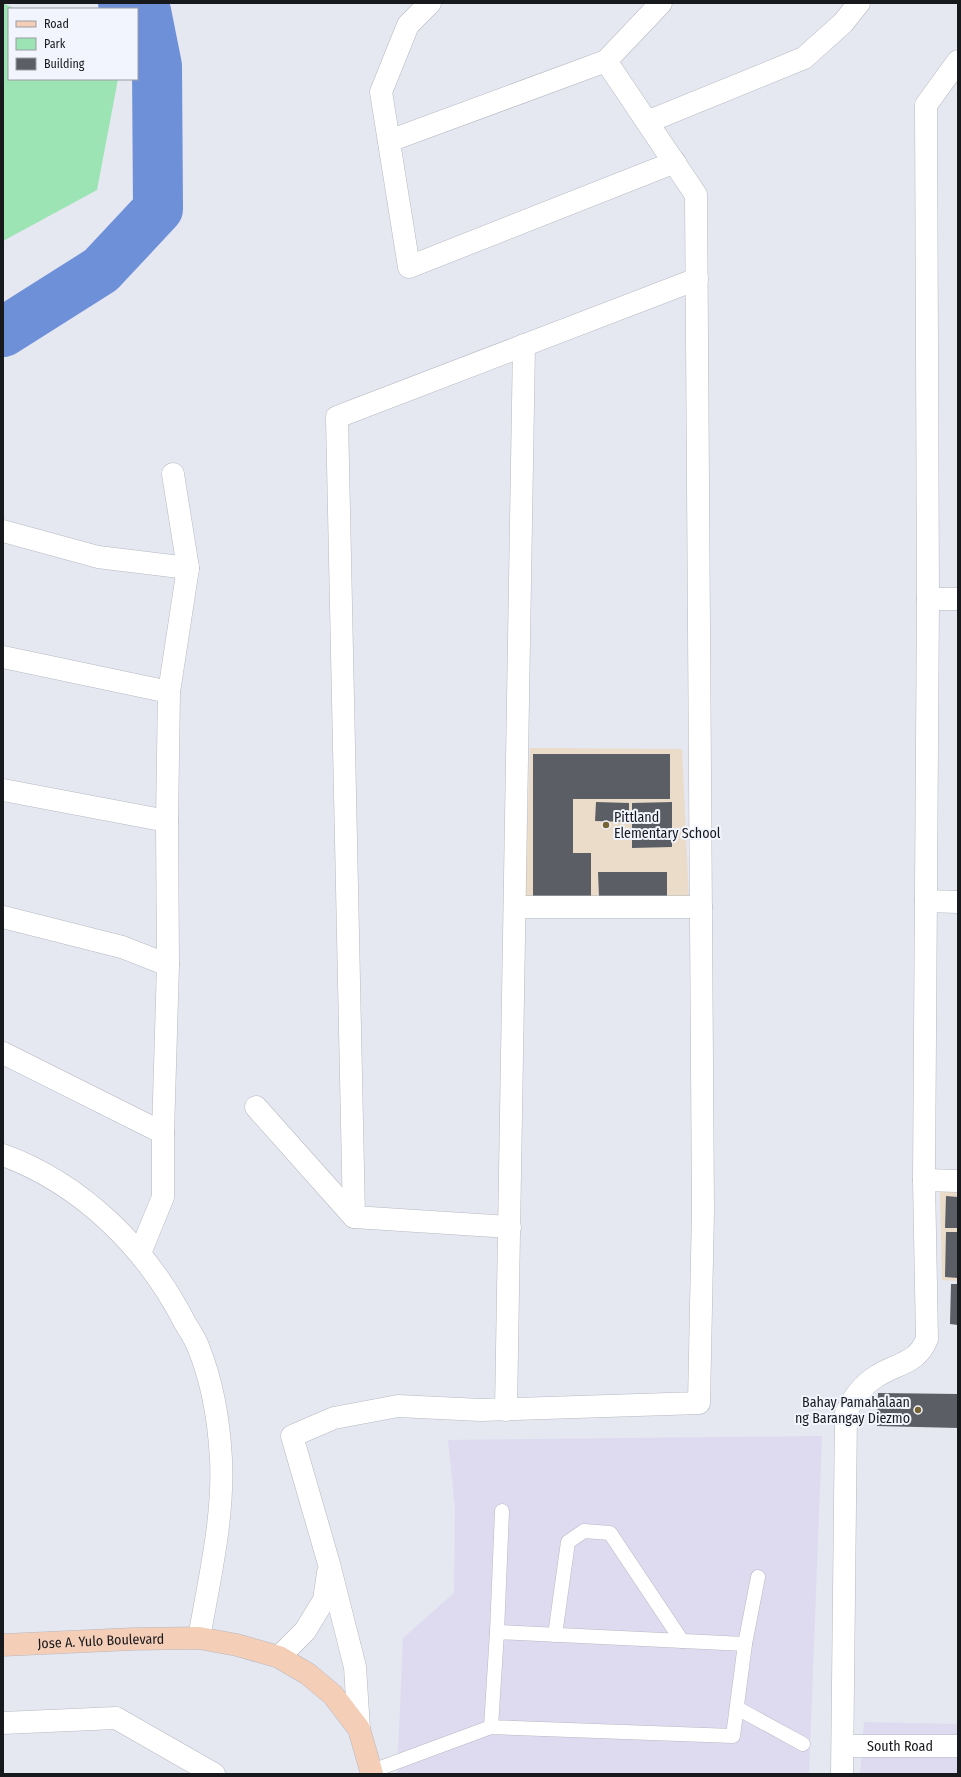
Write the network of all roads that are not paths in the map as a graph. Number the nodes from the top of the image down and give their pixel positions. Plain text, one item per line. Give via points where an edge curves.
1 (430, 3) edge
2 (661, 3) edge
3 (859, 3) edge
4 (606, 61) junction
5 (958, 61) edge
6 (647, 122) junction
7 (389, 141) junction
8 (675, 162) junction
9 (698, 279) junction
10 (524, 345) junction
11 (173, 474) dead end
12 (3, 531) edge
13 (188, 568) junction
14 (928, 599) junction
15 (958, 599) edge
16 (3, 657) edge
17 (169, 692) junction
18 (3, 790) edge
19 (167, 820) junction
20 (926, 901) junction
21 (958, 902) edge
22 (515, 907) junction
23 (701, 907) junction
24 (3, 917) edge
25 (168, 965) junction
26 (3, 1053) edge
27 (256, 1108) dead end
28 (163, 1133) junction
29 (3, 1155) edge
30 (924, 1180) junction
31 (958, 1181) edge
32 (354, 1217) junction
33 (510, 1227) junction
34 (140, 1252) junction
35 (506, 1410) junction
36 (502, 1511) dead end
37 (329, 1564) junction
38 (758, 1577) dead end
39 (496, 1632) junction
40 (555, 1635) junction
41 (199, 1638) junction
42 (682, 1641) junction
43 (745, 1644) junction
44 (3, 1645) edge
45 (279, 1657) junction
46 (737, 1708) junction
47 (3, 1723) edge
48 (491, 1727) junction
49 (359, 1729) junction
50 (803, 1744) dead end
51 (843, 1746) junction
52 (958, 1746) edge
53 (372, 1772) edge
54 (214, 1774) edge
55 (842, 1774) edge

1 - 7 street via 408,25 381,92
2 - 4 street
3 - 6 street via 843,23 804,58
4 - 6 street
4 - 7 street
5 - 14 street via 926,106
6 - 8 street
7 - 8 street via 408,267
8 - 9 street via 696,195
9 - 10 street
9 - 23 street
10 - 22 street
10 - 32 street via 337,418
11 - 13 street
12 - 13 street via 98,557
13 - 17 street
14 - 15 street
14 - 20 street
16 - 17 street
17 - 19 street
18 - 19 street
19 - 25 street
20 - 21 street
20 - 30 street
22 - 23 street
22 - 33 street
23 - 35 street via 703,1210 699,1403
24 - 25 street via 122,947
25 - 28 street
26 - 28 street
27 - 32 street
28 - 34 street via 163,1197
29 - 34 street via 25,1163 70,1189
30 - 31 street
30 - 51 street via 927,1339 917,1356 866,1384 856,1394 846,1413
32 - 33 street
33 - 35 street
34 - 41 street via 172,1296 199,1349 216,1408 221,1460 219,1507
35 - 37 street via 398,1406 334,1418 292,1436
36 - 39 lane
37 - 45 street via 324,1600 305,1631
37 - 49 street via 355,1667
38 - 43 lane
39 - 40 lane
39 - 48 lane
40 - 42 lane
40 - 42 lane via 568,1542 584,1531 610,1533
41 - 44 main road, Jose A. Yulo Boulevard
41 - 45 main road, Jose A. Yulo Boulevard
42 - 43 lane
43 - 46 lane
45 - 49 main road, Jose A. Yulo Boulevard via 308,1674 333,1695
46 - 48 lane via 733,1736
46 - 50 lane
47 - 54 street via 116,1718
48 - 53 lane
49 - 53 main road
51 - 52 street, South Road
51 - 55 street

